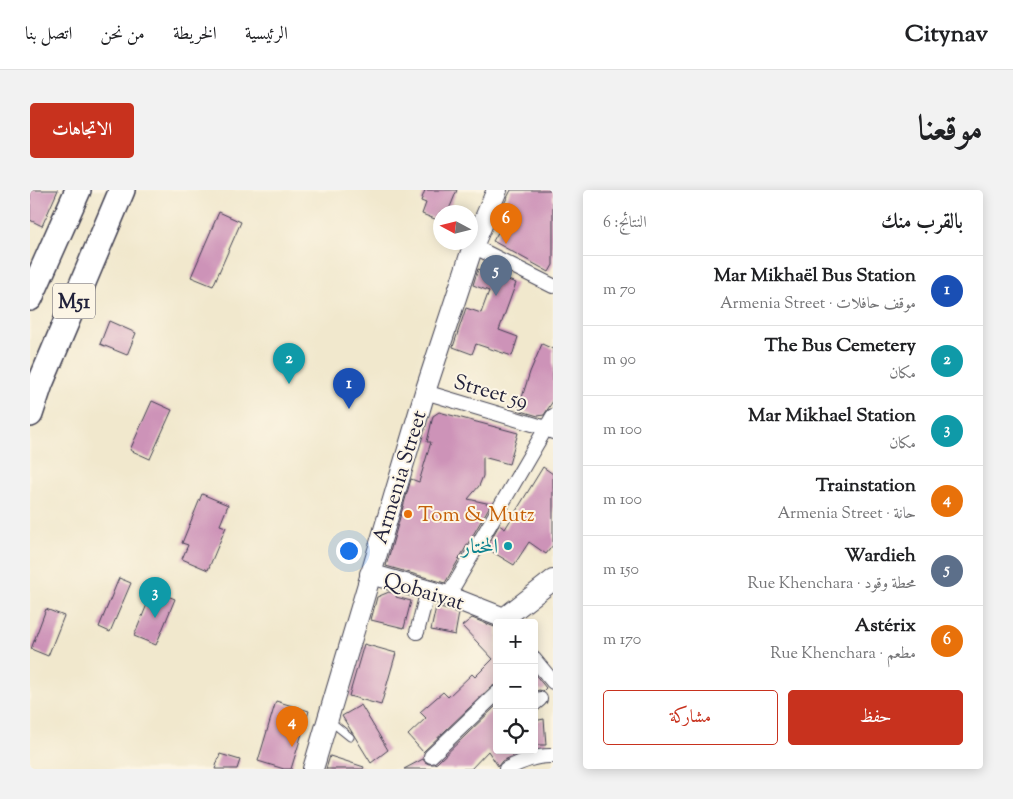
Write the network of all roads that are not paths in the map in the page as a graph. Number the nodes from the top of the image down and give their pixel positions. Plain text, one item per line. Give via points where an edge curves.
1 (78, 190) edge
2 (122, 190) edge
3 (497, 190) edge
4 (478, 234) edge
5 (478, 248) edge
6 (472, 250) edge
7 (553, 286) edge
8 (30, 298) edge
9 (424, 392) junction
10 (30, 414) edge
11 (553, 416) edge
12 (549, 430) edge
13 (370, 574) junction
14 (551, 585) edge
15 (428, 590) junction
16 (448, 596) junction
17 (508, 618) edge
18 (417, 632) dead end
19 (538, 664) edge
20 (553, 682) edge
21 (493, 697) edge
22 (327, 719) junction
23 (350, 737) dead end
24 (430, 756) dead end
25 (553, 756) edge
26 (313, 769) edge
27 (506, 769) edge

1 - 8 highway, M51
2 - 10 highway, M51
3 - 4 street, Armenia Street
5 - 7 street
6 - 9 street, Armenia Street
9 - 12 street, Street 59
9 - 13 street, Armenia Street
11 - 12 street
12 - 16 street
13 - 15 street, Qobaiyat
13 - 22 street, Armenia Street
14 - 17 street, Qobaiyat
15 - 16 street, Qobaiyat
15 - 18 street
16 - 17 street, Qobaiyat
19 - 20 street
21 - 24 street
22 - 23 lane
22 - 26 street, Armenia Street
25 - 27 street via 537,757

